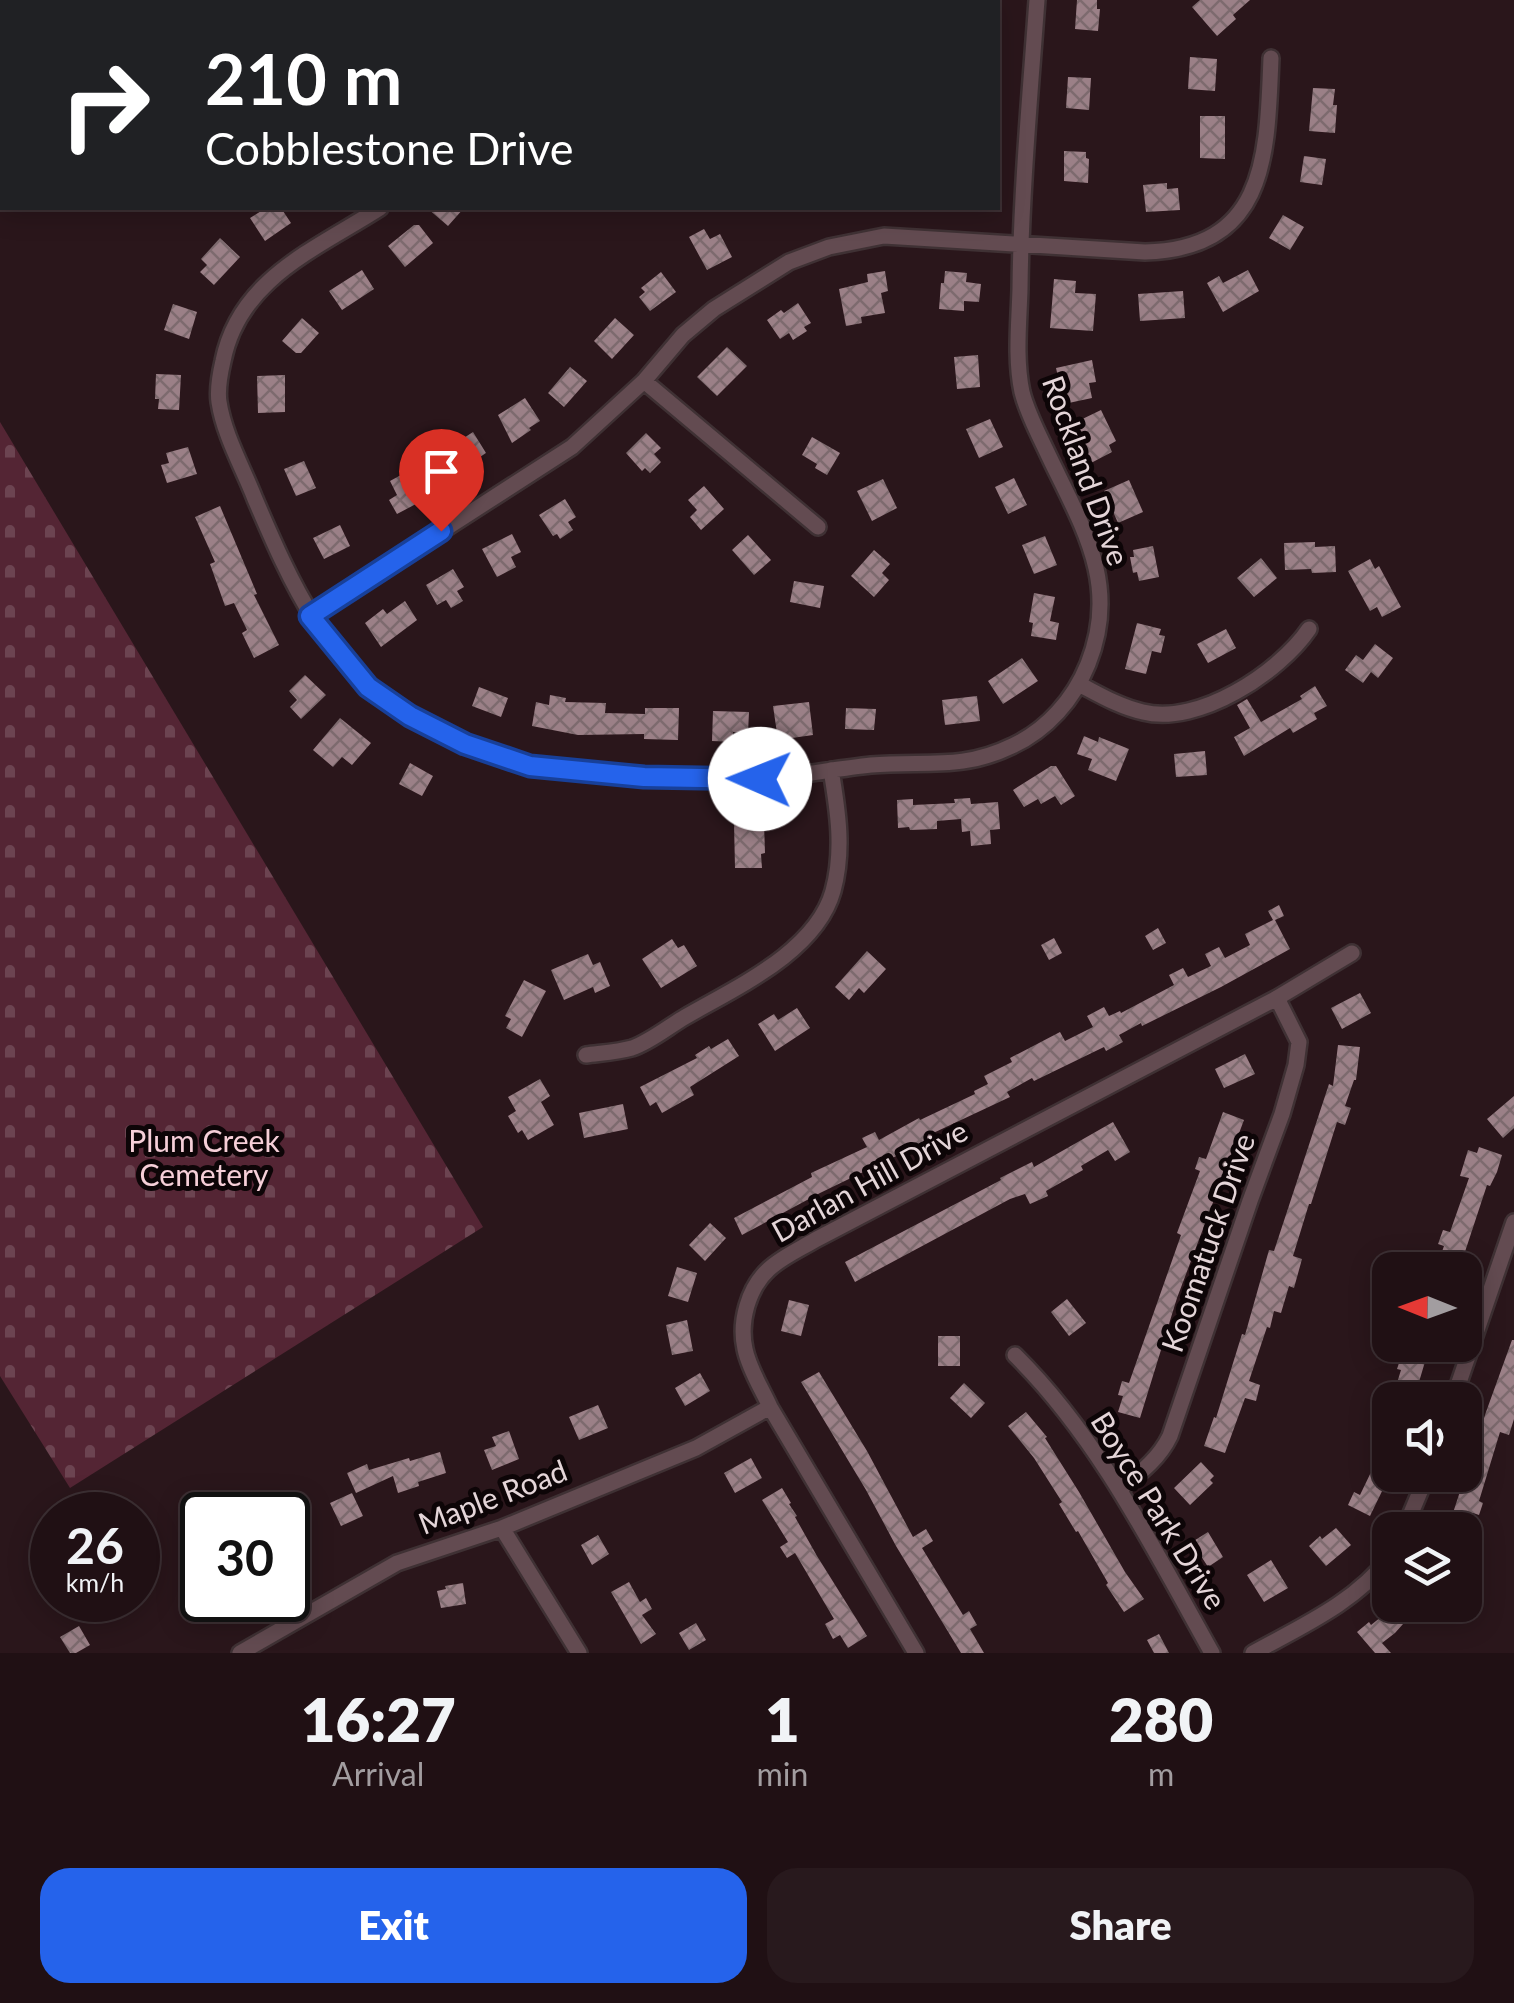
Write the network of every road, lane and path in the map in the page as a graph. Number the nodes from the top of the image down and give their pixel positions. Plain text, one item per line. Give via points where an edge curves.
1 (1037, 0) edge
2 (1271, 58) dead end
3 (377, 210) edge
4 (1020, 242) junction
5 (644, 381) junction
6 (818, 528) dead end
7 (310, 616) junction
8 (1309, 630) dead end
9 (1079, 684) junction
10 (832, 770) junction
11 (1352, 953) dead end
12 (1277, 998) junction
13 (586, 1055) dead end
14 (1514, 1222) edge
15 (1015, 1355) dead end
16 (1459, 1382) edge
17 (770, 1407) junction
18 (1120, 1488) junction
19 (502, 1528) junction
20 (1372, 1578) edge
21 (240, 1653) edge
22 (579, 1653) edge
23 (916, 1653) edge
24 (1212, 1653) edge
25 (1252, 1653) edge

1 - 4 street, Rockland Drive
2 - 4 street via 1261,171 1250,198 1212,237 1145,252
3 - 7 street, Rockland Drive via 254,294 224,356 218,400 226,428
4 - 5 street via 884,236 830,246 789,262 714,310
4 - 9 street, Rockland Drive via 1022,394 1094,554 1099,581 1097,636
5 - 6 street
5 - 7 street via 572,447
7 - 10 street, Rockland Drive via 368,687 410,716 530,766 760,779
8 - 9 street via 1281,661 1184,713 1146,713
9 - 10 street, Rockland Drive via 1046,724 1012,747 960,764
10 - 13 street via 841,834 833,892 814,927 772,966 632,1048
11 - 12 street, Darlan Hill Drive
12 - 17 street, Darlan Hill Drive via 769,1268 748,1302 744,1328 745,1350
12 - 18 street, Koomatuck Drive via 1299,1051 1282,1114 1170,1436
14 - 16 street
15 - 18 street, Boyce Park Drive
17 - 19 street, Maple Road via 696,1448
17 - 23 street, Darlan Hill Drive
18 - 24 street, Boyce Park Drive
19 - 21 street, Maple Road via 397,1563
19 - 22 street
20 - 25 street

